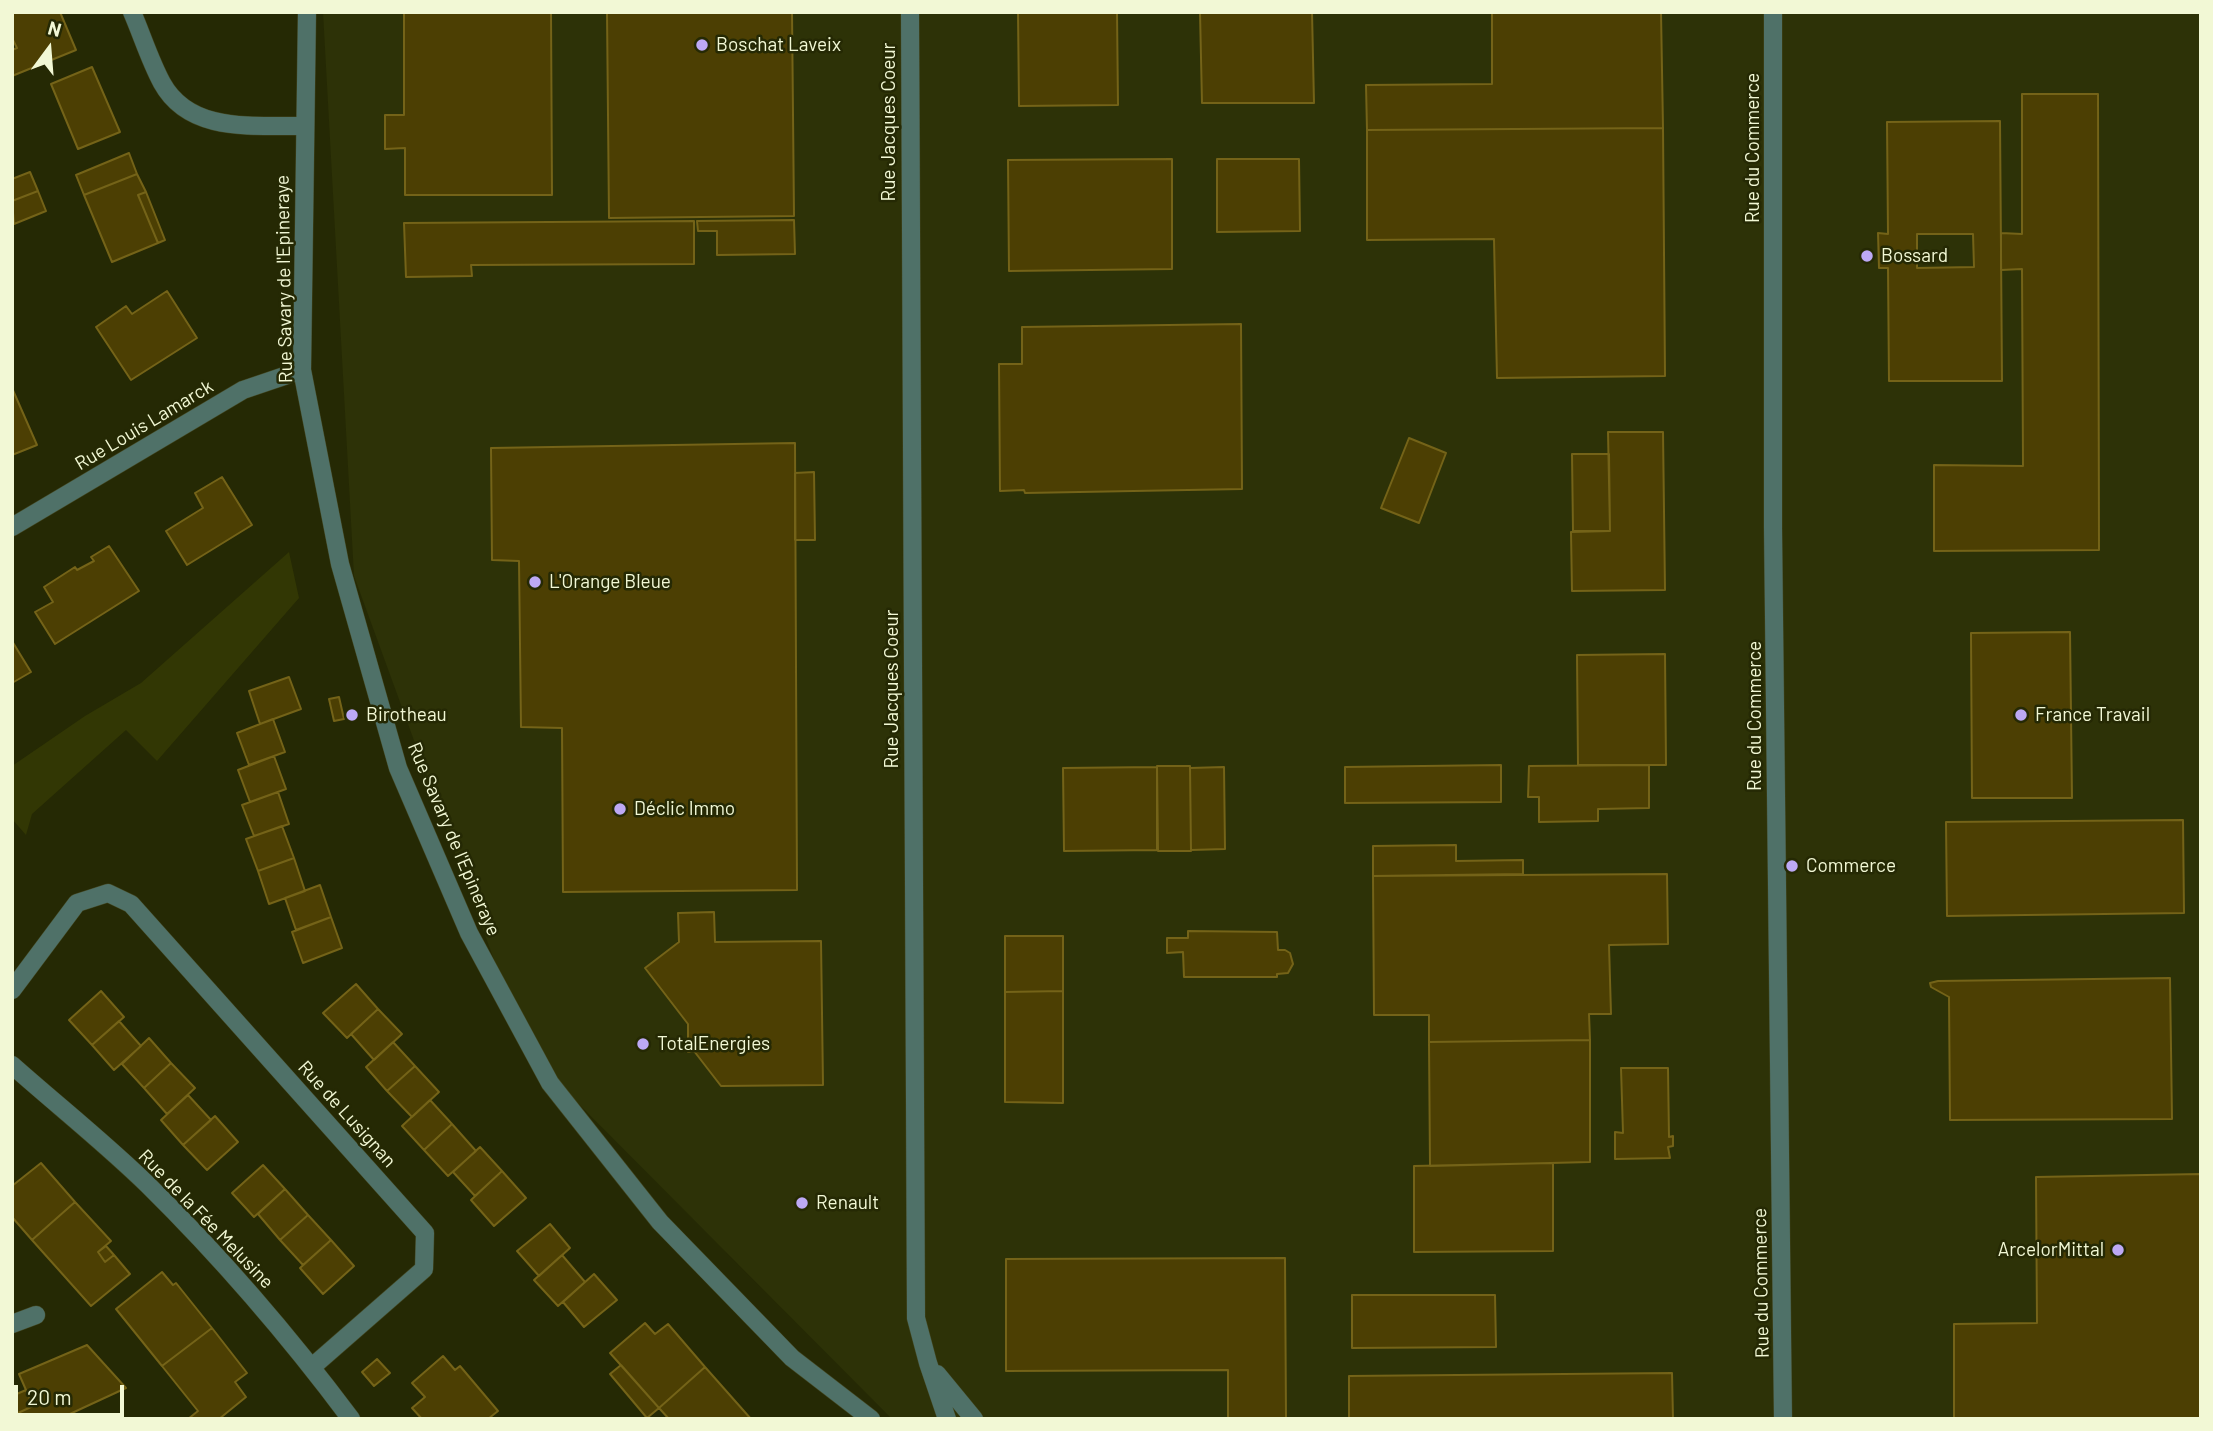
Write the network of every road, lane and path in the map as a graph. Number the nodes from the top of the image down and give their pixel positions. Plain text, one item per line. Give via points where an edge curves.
1 (132, 12) edge
2 (307, 12) edge
3 (910, 12) edge
4 (1773, 12) edge
5 (304, 126) junction
6 (302, 370) junction
7 (12, 527) edge
8 (12, 990) edge
9 (12, 1065) edge
10 (36, 1315) dead end
11 (12, 1324) edge
12 (928, 1363) junction
13 (312, 1367) junction
14 (351, 1419) edge
15 (871, 1419) edge
16 (947, 1419) edge
17 (974, 1419) edge
18 (1783, 1419) edge

1 - 5 street via 162,84 183,110 218,124
2 - 5 street, Rue Savary de l'Epineraye
3 - 12 street, Rue Jacques Coeur via 916,1318
4 - 18 street, Rue du Commerce via 1773,528
5 - 6 street, Rue Savary de l'Epineraye
6 - 7 street, Rue Louis Lamarck via 243,390
6 - 15 street, Rue Savary de l'Epineraye via 340,564 398,768 469,933 550,1083 660,1222 792,1357
8 - 13 street, Rue de Lusignan via 77,903 108,893 131,904 425,1233 424,1269
9 - 13 street, Rue de la Fée Melusine via 147,1184 226,1266
10 - 11 street
12 - 16 street, Rue Jacques Coeur
12 - 17 street, Rue Jacques Coeur
13 - 14 street, Rue de la Fée Melusine

